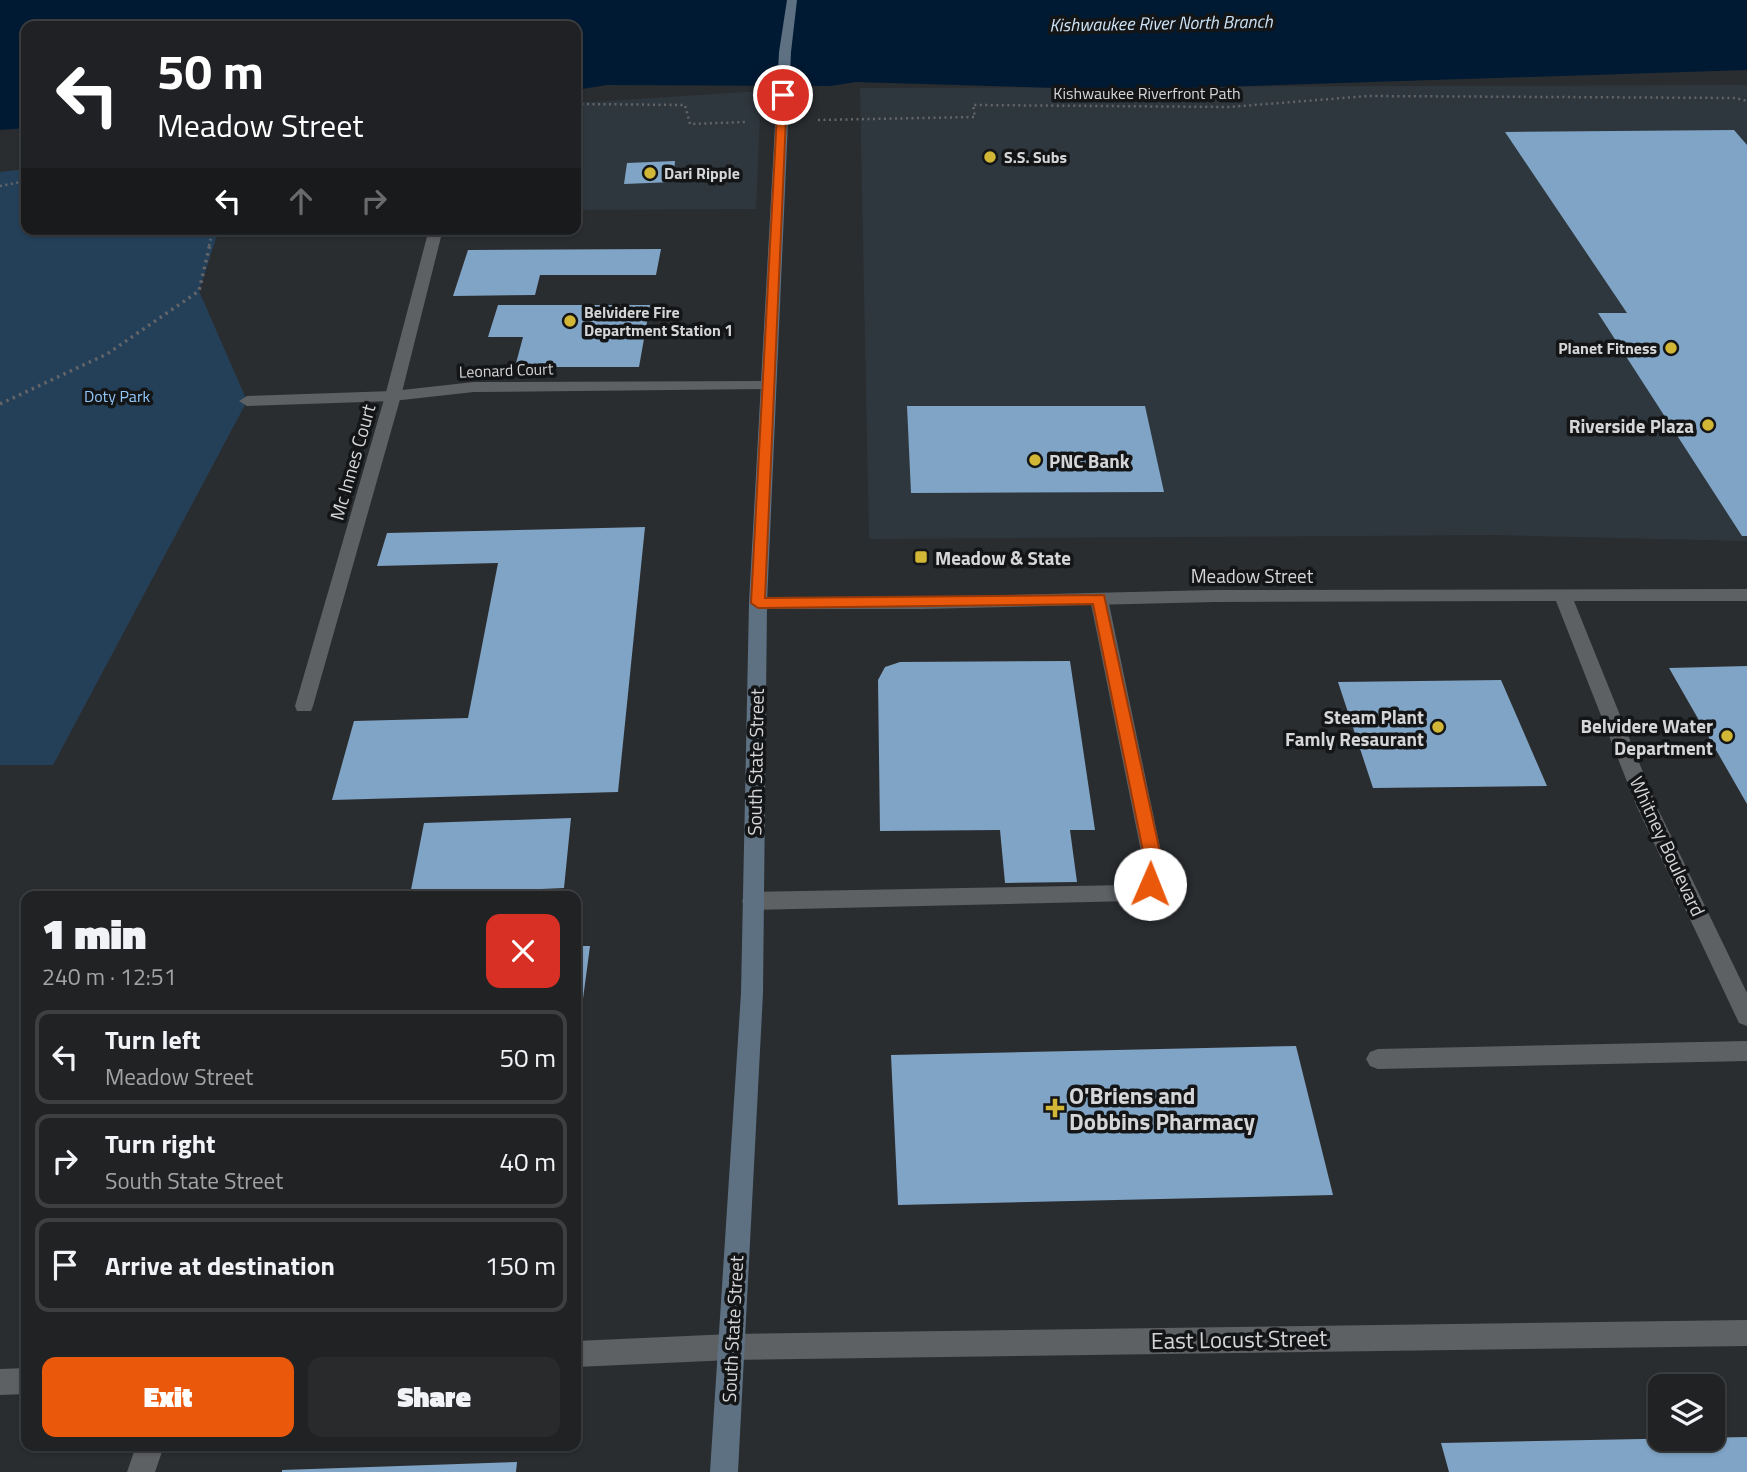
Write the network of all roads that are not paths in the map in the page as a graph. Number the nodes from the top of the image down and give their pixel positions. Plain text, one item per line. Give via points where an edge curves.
1 (792, 0) edge
2 (434, 235) edge
3 (767, 386) junction
4 (393, 396) junction
5 (247, 401) dead end
6 (1747, 595) edge
7 (1563, 596) junction
8 (1099, 599) junction
9 (758, 603) junction
10 (304, 706) dead end
11 (753, 901) junction
12 (1747, 1016) edge
13 (1747, 1051) edge
14 (1378, 1059) dead end
15 (1747, 1333) edge
16 (731, 1347) junction
17 (581, 1354) edge
18 (21, 1381) edge
19 (0, 1382) edge
20 (148, 1451) edge
21 (141, 1472) edge
22 (724, 1472) edge

1 - 3 main road, South State Street via 785,52
2 - 4 street, Mc Innes Court
3 - 4 street, Leonard Court via 474,387
3 - 9 main road, South State Street
4 - 5 street, Leonard Court
4 - 10 street, Mc Innes Court
6 - 7 street, Meadow Street
7 - 8 street, Meadow Street
7 - 12 street, Whitney Boulevard via 1647,807
8 - 9 street, Meadow Street
8 - 11 street via 1154,866 1150,884 1132,893
9 - 11 main road, South State Street
11 - 16 main road, South State Street via 752,993
13 - 14 street
15 - 16 street, East Locust Street
16 - 17 street, East Locust Street
16 - 22 main road, South State Street
18 - 19 street
20 - 21 street

